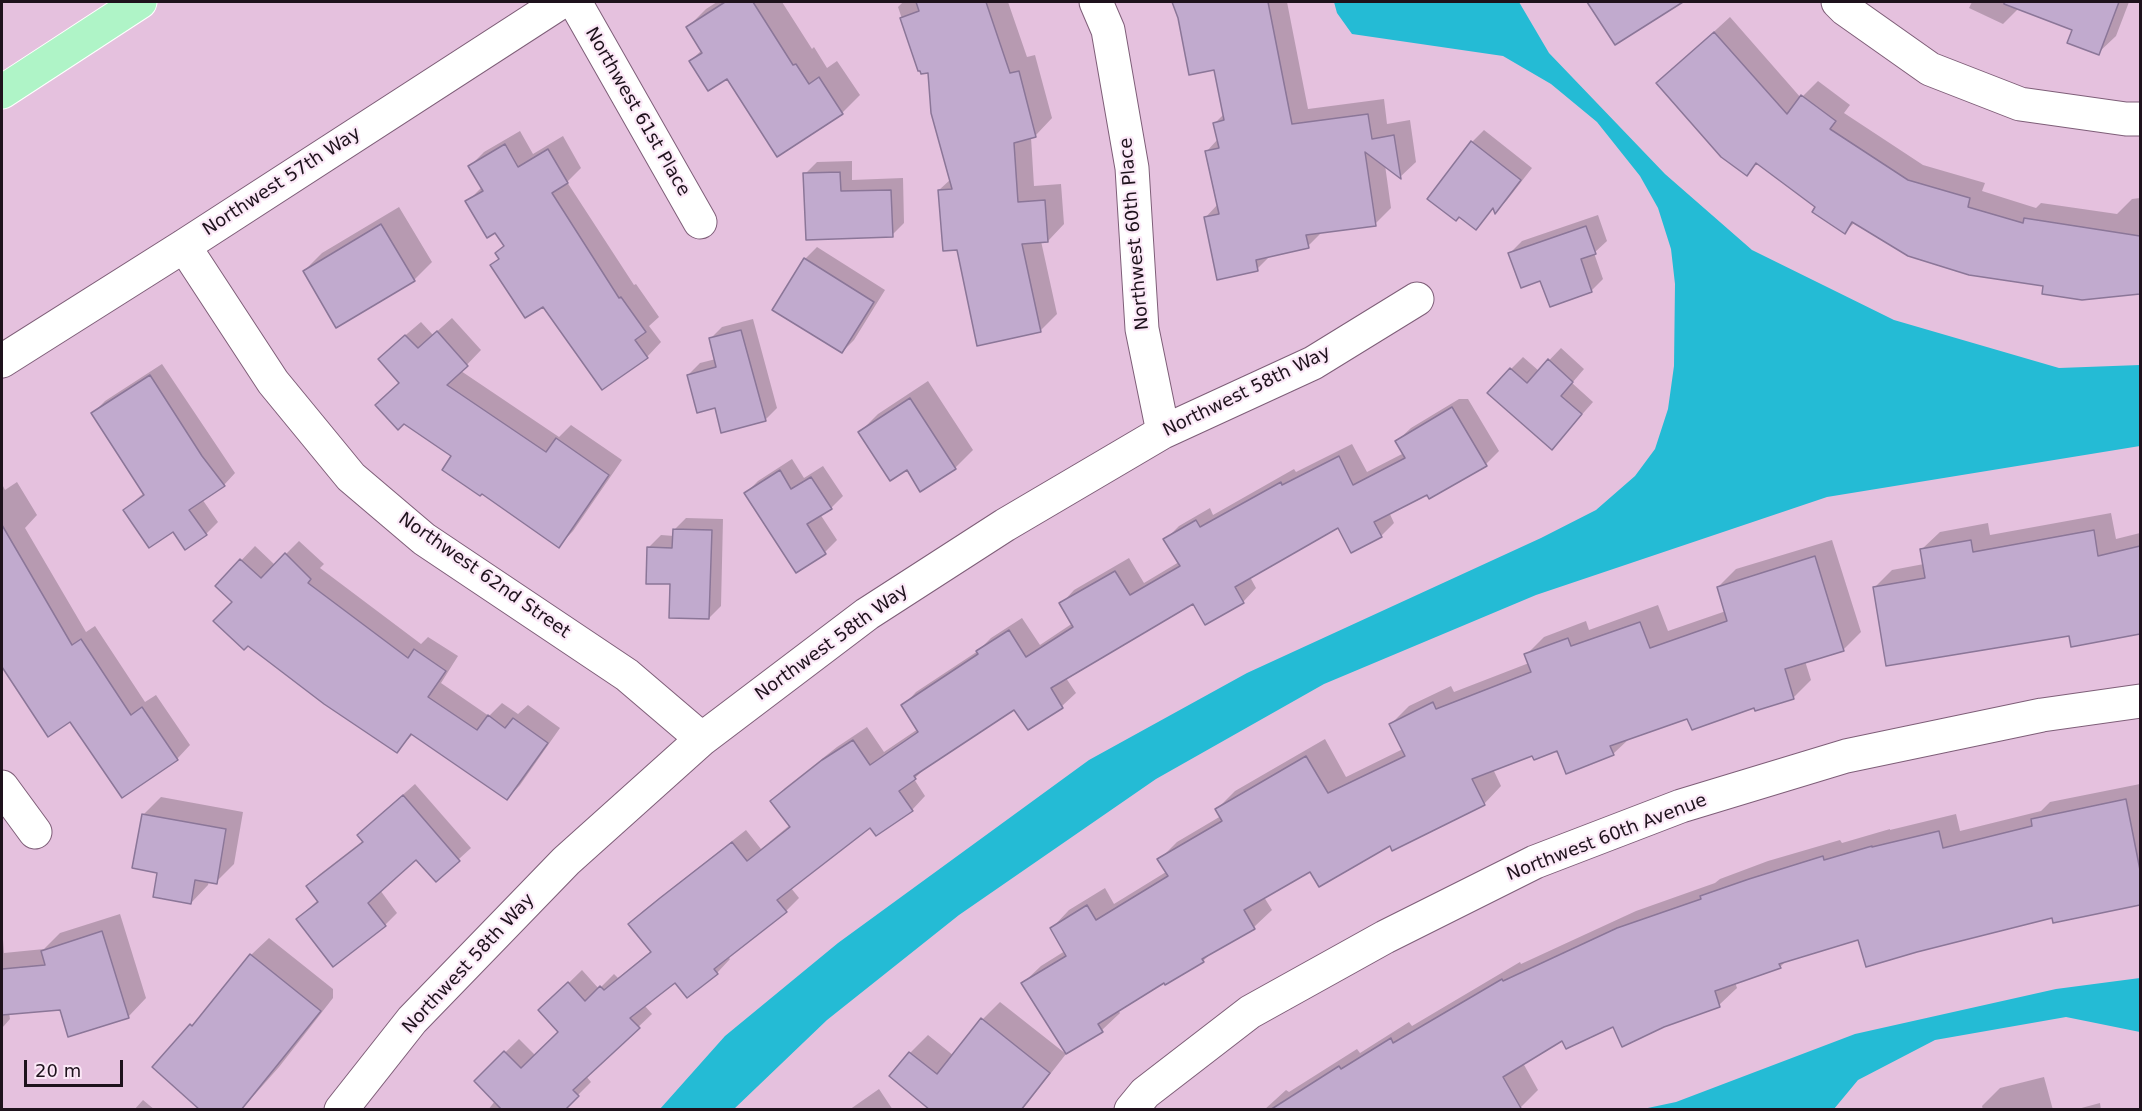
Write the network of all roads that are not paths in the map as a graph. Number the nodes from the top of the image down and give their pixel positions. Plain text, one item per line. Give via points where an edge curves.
1 (140, 2) edge
2 (561, 2) edge
3 (575, 2) edge
4 (1096, 2) edge
5 (1838, 2) edge
6 (2, 92) edge
7 (2140, 119) edge
8 (700, 222) dead end
9 (184, 246) junction
10 (1417, 298) dead end
11 (2, 361) edge
12 (1163, 432) junction
13 (2140, 701) edge
14 (702, 739) junction
15 (2, 787) edge
16 (35, 832) dead end
17 (341, 1110) edge
18 (1131, 1110) edge

1 - 6 main road
2 - 9 street, Northwest 57th Way
3 - 8 street, Northwest 61st Place
4 - 12 street, Northwest 60th Place via 1108,30 1132,168 1142,329
5 - 7 street via 1929,69 2020,104
9 - 11 street, Northwest 57th Way
9 - 14 street, Northwest 62nd Street via 273,382 351,477 424,539 627,675
10 - 12 street, Northwest 58th Way via 1313,363
12 - 14 street, Northwest 58th Way via 1005,525 867,614
13 - 18 street, Northwest 60th Avenue via 2042,715 1846,756 1681,806 1535,862 1384,937 1250,1012 1145,1093
14 - 17 street, Northwest 58th Way via 566,861 412,1020
15 - 16 street

